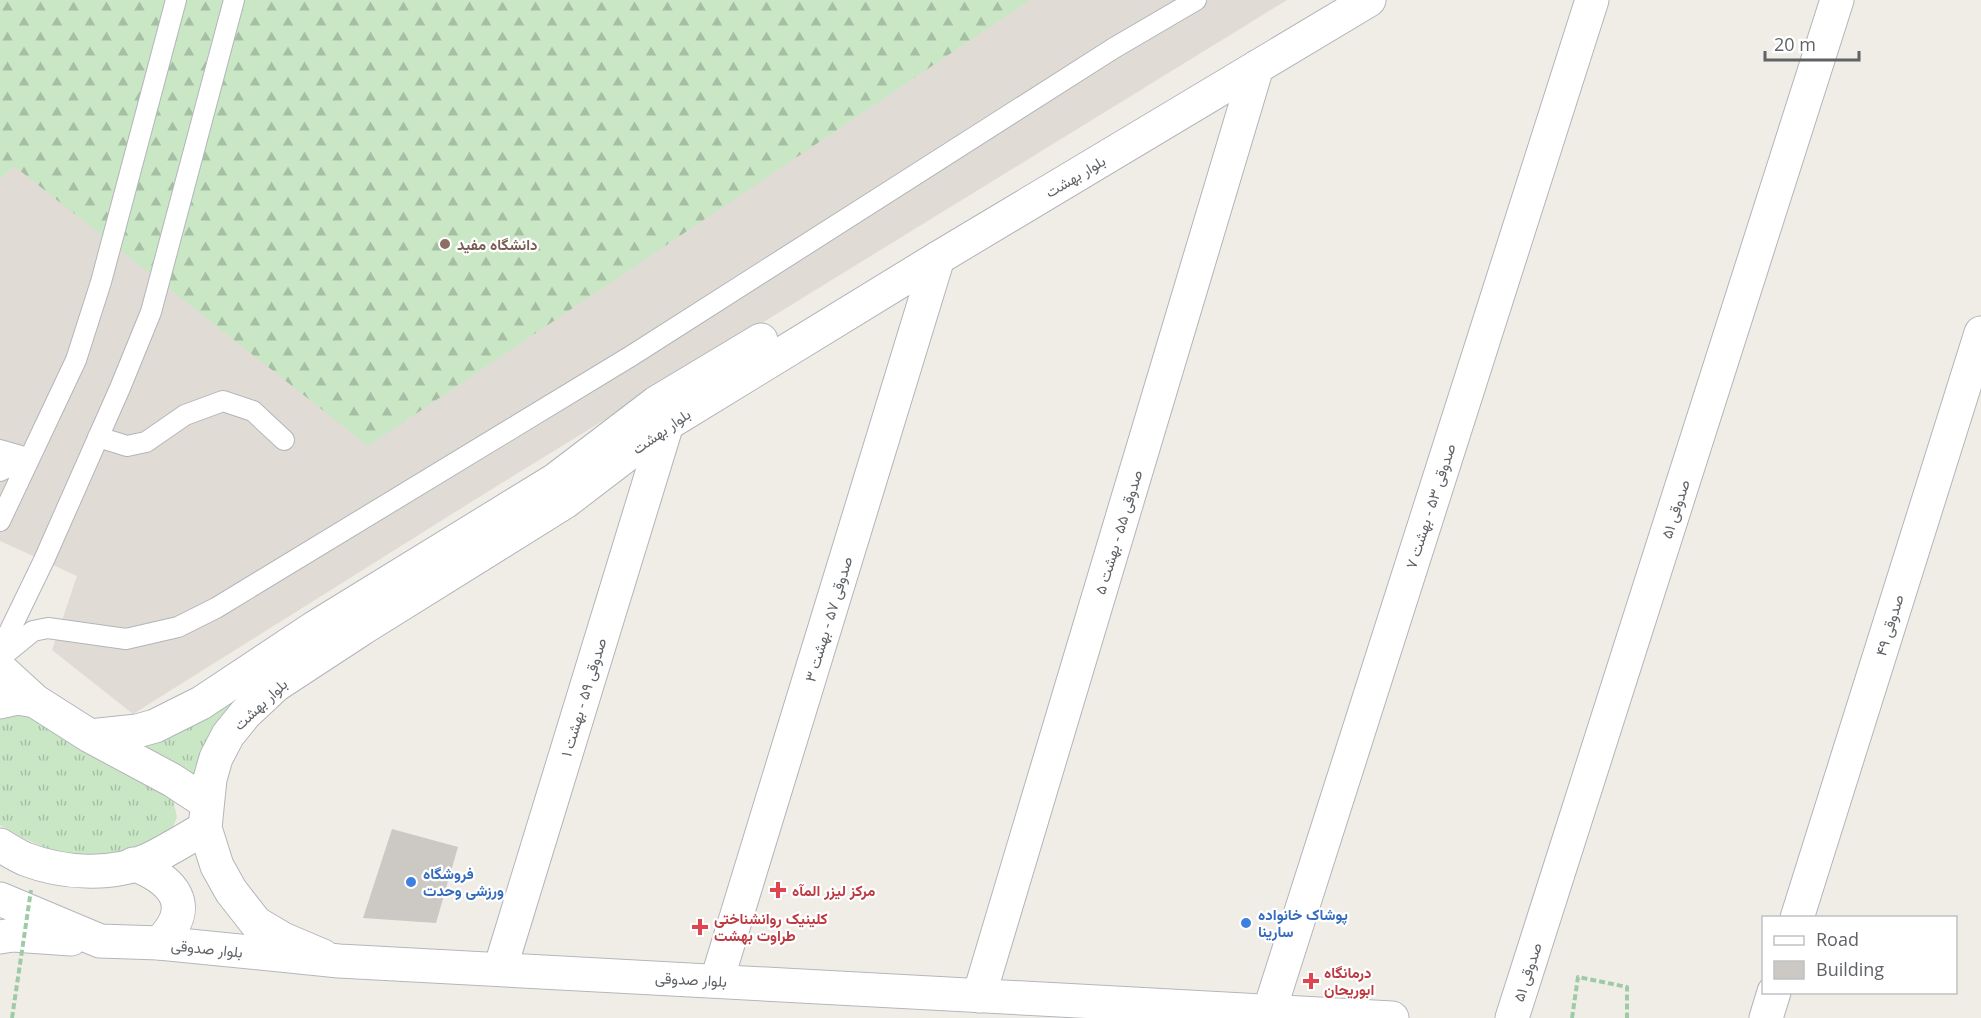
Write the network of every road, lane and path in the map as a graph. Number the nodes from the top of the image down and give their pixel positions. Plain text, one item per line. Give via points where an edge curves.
1 (176, 0) edge
2 (234, 0) edge
3 (1196, 0) edge
4 (1326, 0) edge
5 (1369, 0) edge
6 (1592, 0) edge
7 (1837, 0) edge
8 (1257, 67) junction
9 (938, 258) junction
10 (1981, 333) edge
11 (667, 424) junction
12 (98, 437) junction
13 (284, 440) dead end
14 (0, 450) edge
15 (28, 458) junction
16 (0, 471) edge
17 (0, 521) edge
18 (0, 651) edge
19 (0, 658) edge
20 (0, 669) edge
21 (35, 701) junction
22 (0, 702) edge
23 (90, 736) junction
24 (206, 816) junction
25 (0, 845) edge
26 (133, 864) junction
27 (15, 894) edge
28 (1798, 916) edge
29 (0, 937) edge
30 (100, 941) junction
31 (159, 943) junction
32 (339, 961) junction
33 (500, 969) junction
34 (717, 980) junction
35 (1774, 994) edge
36 (979, 996) junction
37 (1269, 1012) junction
38 (12, 1018) edge
39 (1392, 1018) edge
40 (1512, 1018) edge
41 (1572, 1018) edge
42 (1627, 1018) edge
43 (1766, 1018) edge

1 - 15 lane via 101,282 76,360
2 - 12 lane via 151,312
3 - 19 lane via 1114,48 631,356 216,608 178,627 126,639 48,628 33,631
4 - 23 street, بلوار بهشت via 656,403 555,480 201,703 155,726
5 - 8 street, بلوار بهشت
6 - 37 street, صدوقی ۵۳ - بهشت ۷
7 - 40 street, صدوقی ۵۱
8 - 9 street, بلوار بهشت
8 - 36 street, صدوقی ۵۵ - بهشت ۵
9 - 11 street, بلوار بهشت
9 - 34 street, صدوقی ۵۷ - بهشت ۳
10 - 28 street, صدوقی ۴۹
11 - 24 street, بلوار بهشت via 564,502 276,685 228,735 210,778
11 - 33 street, صدوقی ۵۹ - بهشت ۱
12 - 13 lane via 127,446 146,442 185,415 223,401 253,411
12 - 18 lane
14 - 15 lane
15 - 16 lane
15 - 17 lane
20 - 21 street
21 - 22 street via 18,698
21 - 23 street
23 - 24 street via 171,780
24 - 26 street via 146,861
24 - 32 street, بلوار بهشت via 217,866 256,923 283,939
25 - 26 street via 24,858 67,870
26 - 31 street via 153,872 174,891 178,919
27 - 30 street, بلوار صدوقی
27 - 38 path, bridge
29 - 30 street
30 - 31 street, بلوار صدوقی
31 - 32 street, بلوار صدوقی
32 - 33 street, بلوار صدوقی
33 - 34 street, بلوار صدوقی
34 - 36 street, بلوار صدوقی
35 - 43 street
36 - 37 street, بلوار صدوقی
37 - 39 street, بلوار صدوقی
41 - 42 path via 1578,977 1627,987

